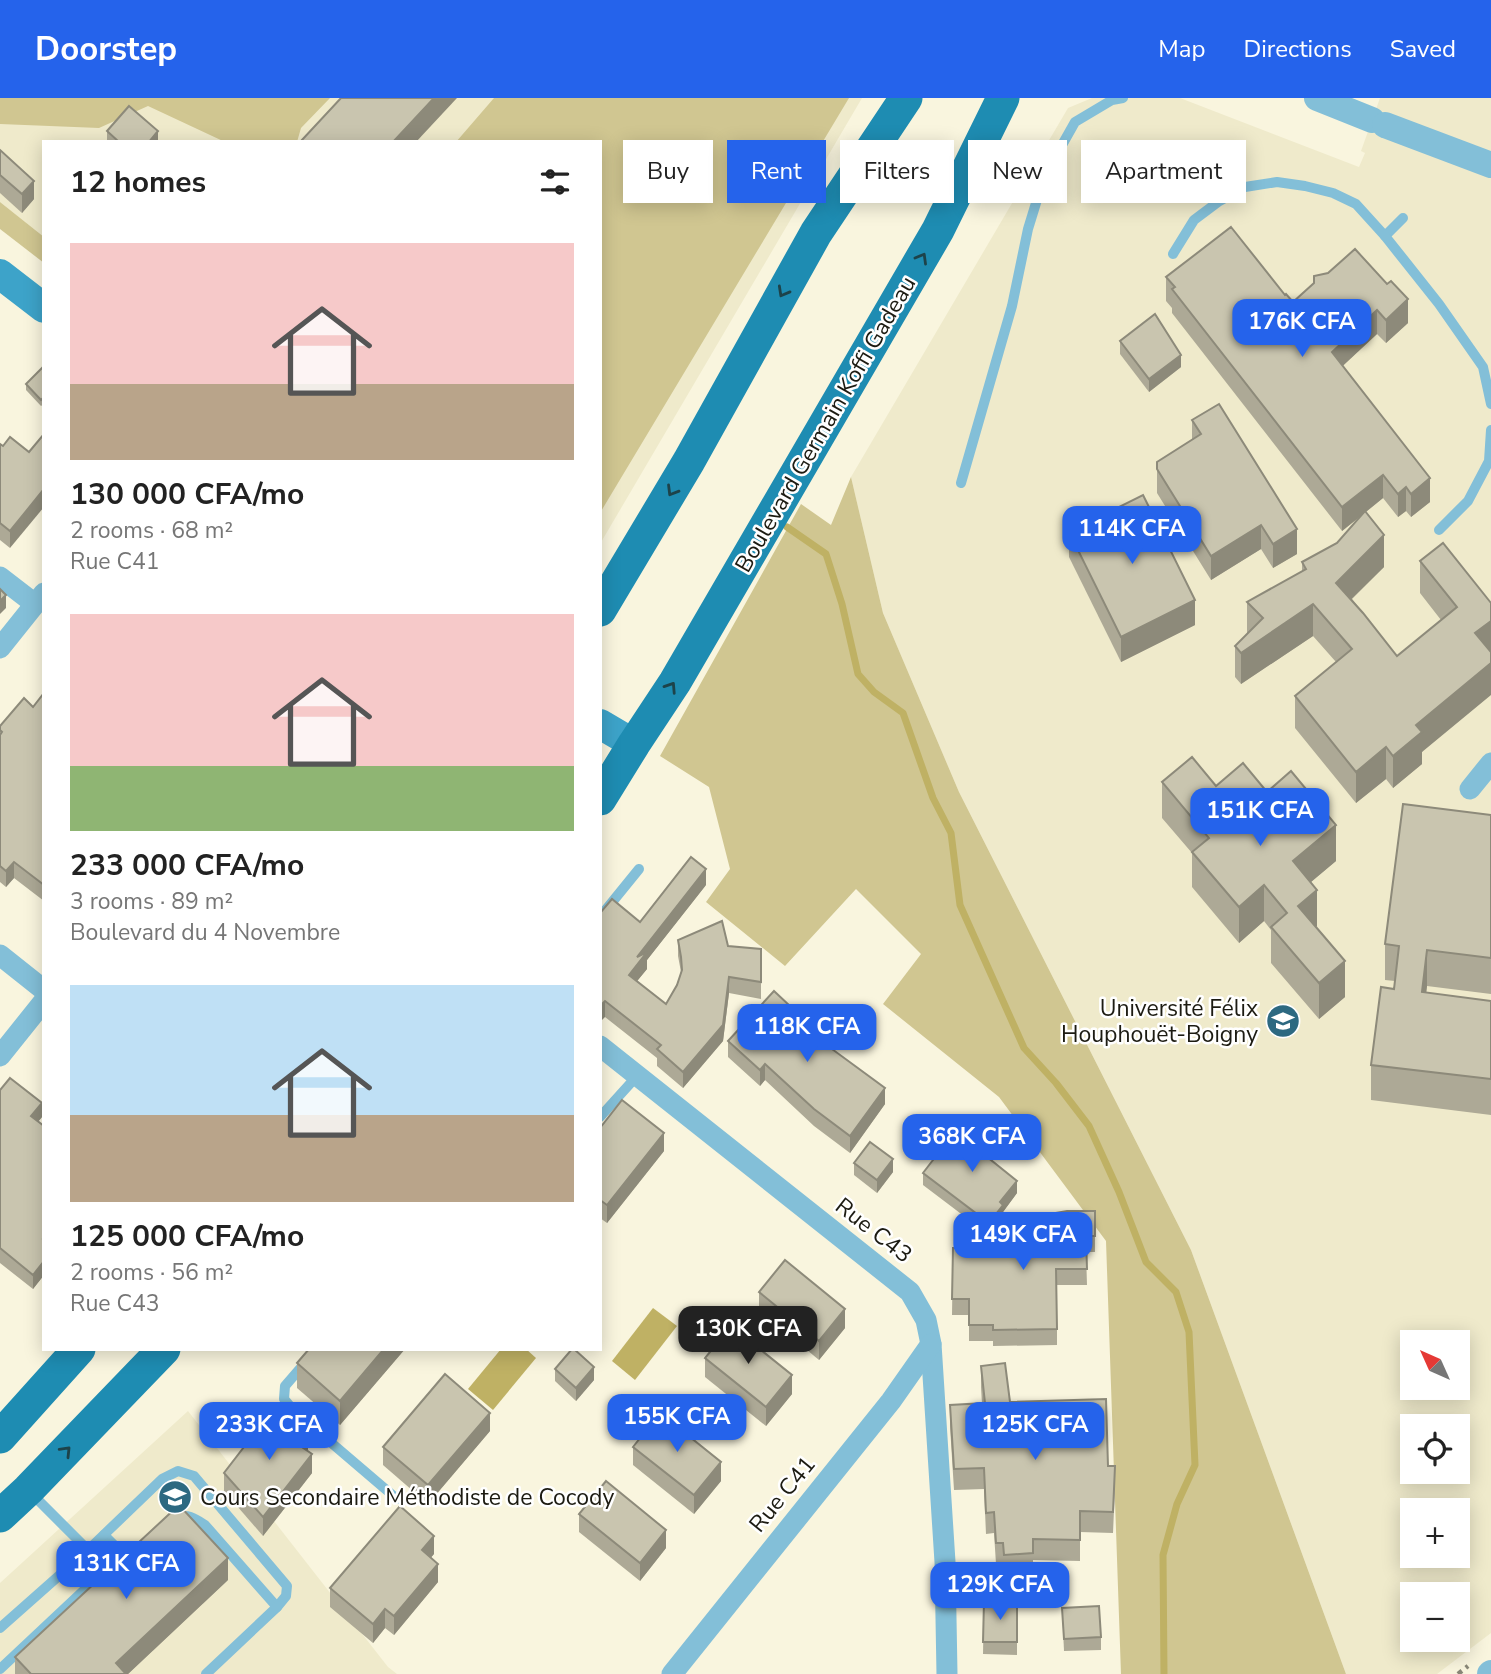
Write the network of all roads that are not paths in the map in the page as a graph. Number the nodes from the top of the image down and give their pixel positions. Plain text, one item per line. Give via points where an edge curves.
1 (1003, 98) edge
2 (1123, 98) edge
3 (1318, 98) edge
4 (903, 102) edge
5 (1491, 164) edge
6 (1403, 218) dead end
7 (1385, 236) junction
8 (1173, 254) dead end
9 (0, 274) edge
10 (42, 306) edge
11 (1491, 404) edge
12 (1491, 430) edge
13 (961, 483) dead end
14 (1439, 530) dead end
15 (0, 577) edge
16 (39, 599) edge
17 (602, 607) edge
18 (0, 648) edge
19 (602, 725) edge
20 (634, 744) junction
21 (1491, 763) edge
22 (1470, 789) dead end
23 (602, 796) edge
24 (639, 869) dead end
25 (602, 915) edge
26 (0, 955) edge
27 (42, 988) edge
28 (42, 1004) edge
29 (602, 1048) edge
30 (0, 1056) edge
31 (637, 1076) junction
32 (602, 1115) edge
33 (931, 1344) junction
34 (77, 1351) edge
35 (162, 1351) edge
36 (315, 1351) edge
37 (0, 1437) edge
38 (28, 1490) junction
39 (397, 1499) dead end
40 (0, 1516) edge
41 (168, 1526) edge
42 (104, 1535) junction
43 (144, 1547) edge
44 (88, 1550) junction
45 (277, 1606) junction
46 (0, 1628) edge
47 (0, 1669) edge
48 (206, 1674) edge
49 (672, 1674) edge
50 (947, 1674) edge

20 -> 1 main road, Boulevard Germain Koffi Gadeau via 675,682 938,230
2 - 13 lane via 1075,122 1044,177
3 - 5 street
4 -> 17 main road via 816,233
6 - 7 lane
7 - 8 lane via 1356,204 1333,193 1277,183 1245,187 1218,202 1194,220
7 - 11 lane via 1483,367
9 - 10 main road
12 - 14 lane via 1489,460 1468,501
15 - 16 street
16 - 18 street
19 - 20 main road
20 - 23 main road, Boulevard Germain Koffi Gadeau
21 - 22 street
24 - 25 lane
26 - 27 street
28 - 30 street
29 - 31 street, Rue C43
31 - 32 lane
31 - 33 street, Rue C43 via 910,1292 926,1320
33 - 49 street, Rue C41 via 891,1401
33 - 50 street, Rue C43
34 - 37 main road
38 -> 35 main road
36 - 39 lane via 285,1385 284,1399
38 - 40 main road
38 - 44 lane
41 - 45 lane via 180,1517 205,1525
42 - 43 lane via 125,1556
42 - 44 lane
42 - 45 lane via 162,1479 178,1471 194,1476 287,1586 286,1596
44 - 46 lane
44 - 47 lane via 99,1565 95,1580
45 - 48 lane

